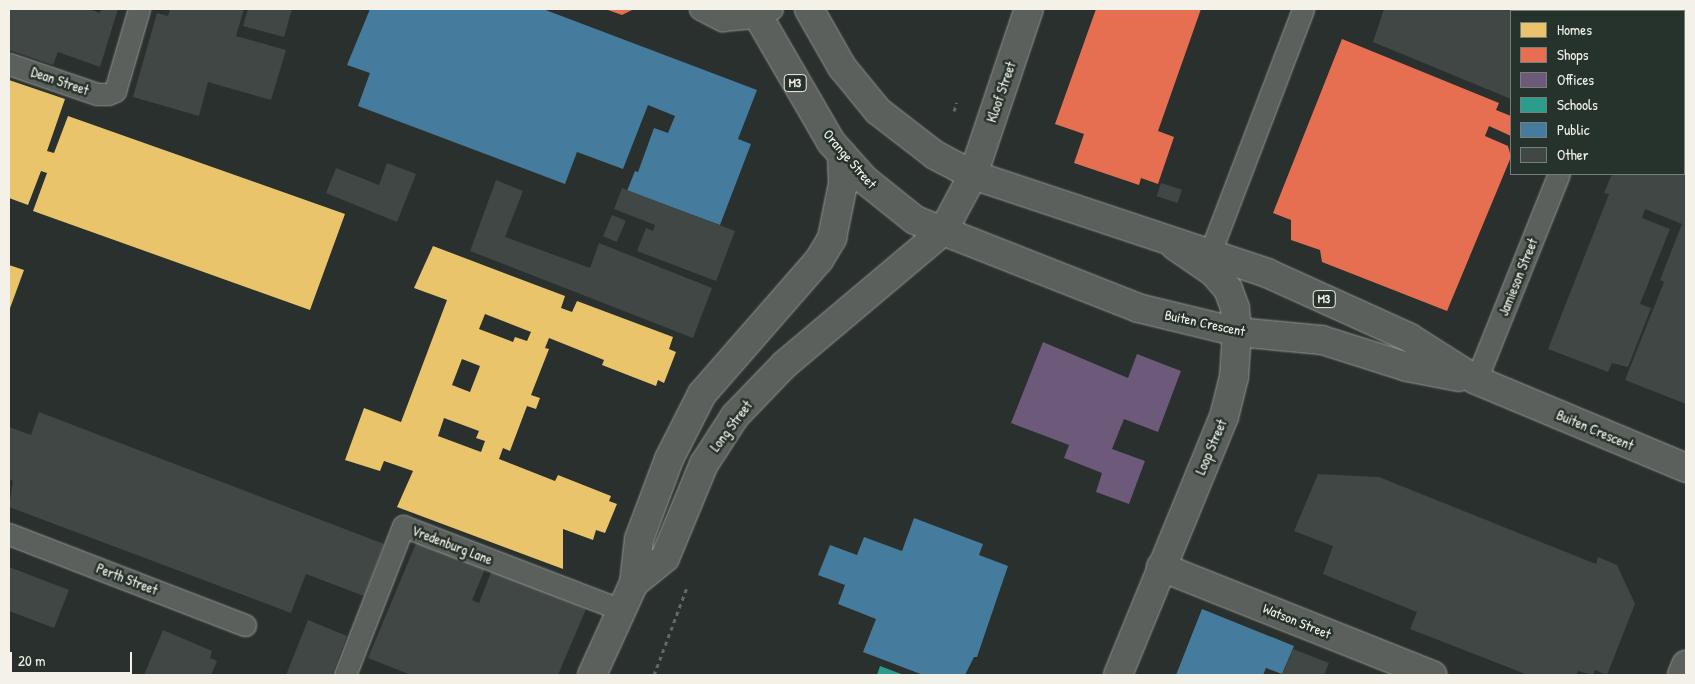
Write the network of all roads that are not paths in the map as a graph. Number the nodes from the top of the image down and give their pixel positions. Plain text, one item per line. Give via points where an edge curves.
1 (139, 9) edge
2 (700, 9) edge
3 (809, 9) edge
4 (1029, 9) edge
5 (1303, 9) edge
6 (761, 11) edge
7 (9, 64) edge
8 (842, 154) junction
9 (973, 175) junction
10 (1559, 175) edge
11 (943, 231) junction
12 (1164, 238) junction
13 (1210, 254) junction
14 (1237, 332) junction
15 (1476, 380) junction
16 (1686, 468) edge
17 (9, 534) edge
18 (1161, 567) junction
19 (634, 583) junction
20 (622, 610) junction
21 (245, 625) dead end
22 (1686, 665) edge
23 (345, 675) edge
24 (592, 675) edge
25 (1118, 675) edge
26 (1432, 675) edge
27 (1682, 675) edge

1 - 7 lane, Dean Street via 115,90 108,94 97,94
2 - 6 lane via 722,20
3 - 9 main road, M3 via 842,67 878,111 935,155
4 - 9 main road, Kloof Street
5 - 13 lane
6 - 8 main road, Orange Street / M3 via 794,82
8 - 11 main road, Orange Street / M3 via 891,202 915,220
8 - 19 main road via 843,184 832,238 819,260 702,394 669,459 639,540
9 - 11 main road, Kloof Street
9 - 12 main road, Buiten Crescent / M3
10 - 15 lane, Jamieson Street
11 - 14 main road, Buiten Crescent / M3 via 1138,308
11 - 19 main road, Long Street via 784,365 735,416 704,464 665,558
12 - 13 main road, Buiten Crescent / M3
12 - 14 main road, Loop Street via 1213,272 1228,289 1235,308
13 - 15 main road, Buiten Crescent / M3 via 1267,273 1410,338
14 - 15 main road, Buiten Crescent / M3 via 1322,340 1408,366
14 - 18 main road, Loop Street via 1234,377 1224,417
15 - 16 main road, Buiten Crescent / M3
17 - 21 lane, Perth Street
18 - 25 main road, Loop Street
18 - 26 main road, Watson Street
19 - 20 main road, Long Street
20 - 23 lane, Vredenburg Lane via 402,526
20 - 24 main road, Long Street
22 - 27 main road

